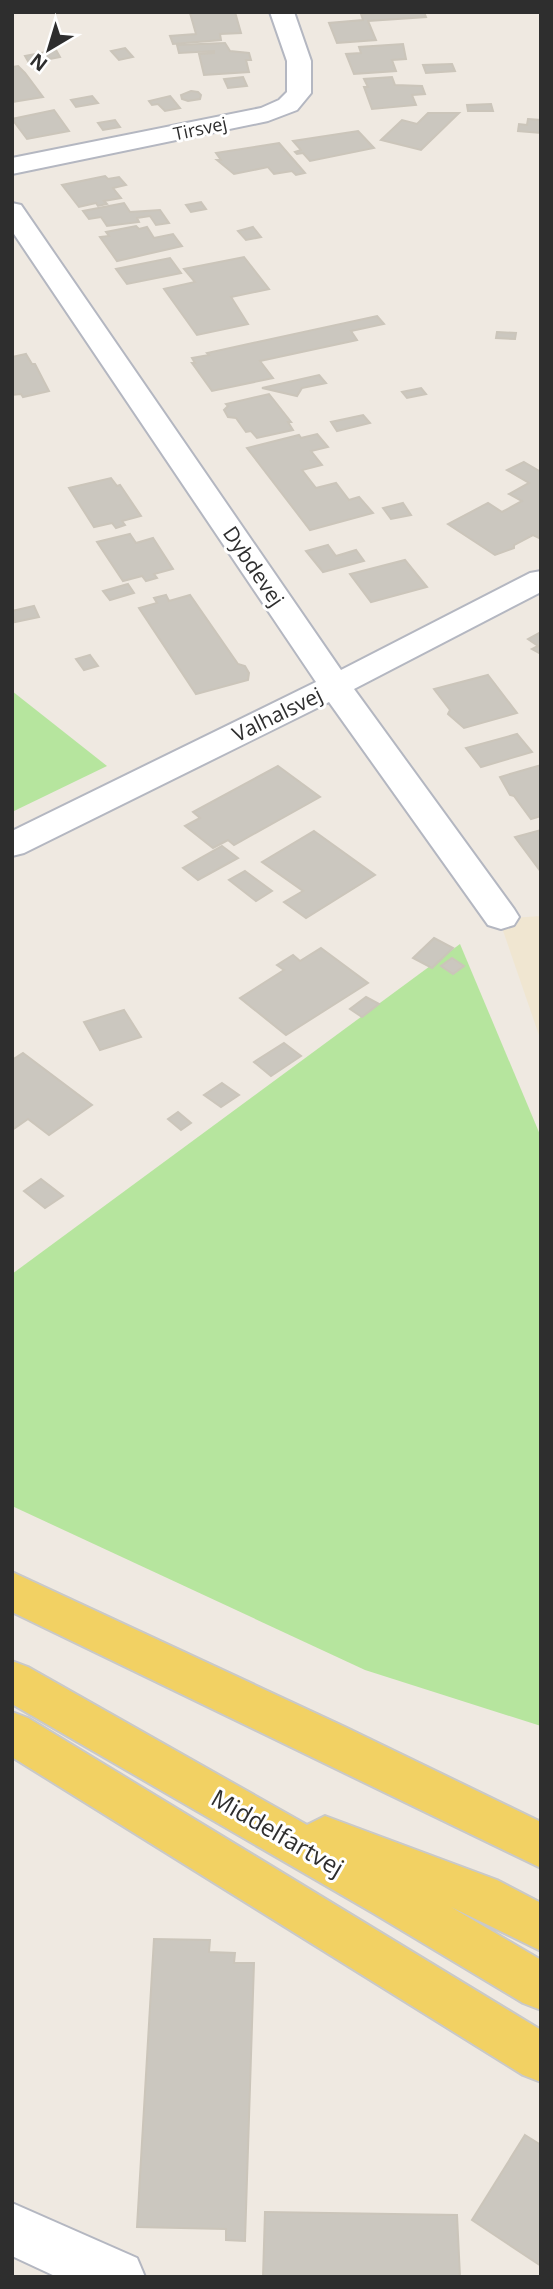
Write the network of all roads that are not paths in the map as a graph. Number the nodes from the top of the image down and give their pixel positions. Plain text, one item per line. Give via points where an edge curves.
1 (282, 12) edge
2 (12, 166) edge
3 (12, 211) edge
4 (541, 580) edge
5 (335, 686) junction
6 (12, 845) edge
7 (501, 917) dead end
8 (12, 1591) edge
9 (12, 1681) edge
10 (12, 1732) edge
11 (218, 1798) junction
12 (541, 1846) edge
13 (541, 1928) edge
14 (541, 1987) edge
15 (541, 2058) edge
16 (12, 2229) edge
17 (118, 2277) edge

1 - 2 street, Tirsvej via 299,61 299,93 288,105 268,114
3 - 5 street, Dybdevej
4 - 5 street, Valhalsvej
5 - 6 street, Valhalsvej
5 - 7 street, Dybdevej
8 - 12 main road
9 - 11 main road, Middelfartvej
10 - 15 main road
11 - 13 main road via 480,1896
11 - 14 main road, Middelfartvej
16 - 17 street

